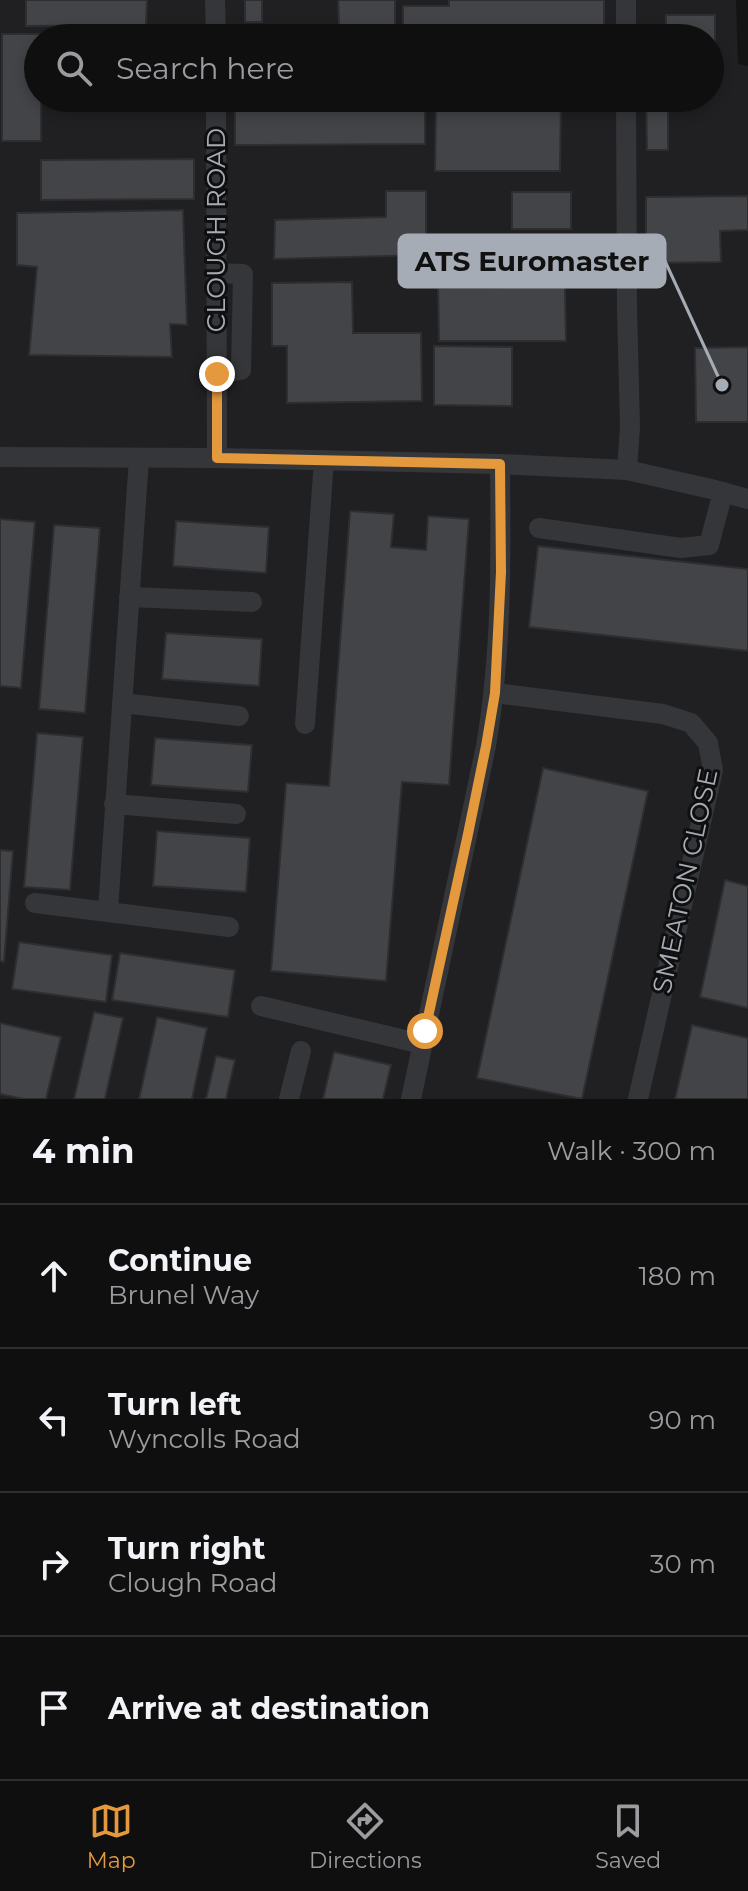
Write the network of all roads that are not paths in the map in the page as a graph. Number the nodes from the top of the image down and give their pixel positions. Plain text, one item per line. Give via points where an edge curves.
1 (215, 0) edge
2 (626, 0) edge
3 (216, 24) edge
4 (626, 24) edge
5 (216, 112) edge
6 (626, 112) edge
7 (0, 457) edge
8 (139, 458) junction
9 (217, 458) junction
10 (324, 460) junction
11 (500, 464) junction
12 (627, 470) junction
13 (723, 492) junction
14 (748, 499) edge
15 (539, 528) dead end
16 (129, 597) junction
17 (252, 602) dead end
18 (495, 693) junction
19 (122, 703) junction
20 (239, 716) dead end
21 (305, 724) dead end
22 (114, 804) junction
23 (236, 814) dead end
24 (35, 903) dead end
25 (108, 910) junction
26 (229, 927) dead end
27 (261, 1006) dead end
28 (422, 1044) junction
29 (301, 1051) dead end
30 (289, 1099) edge
31 (411, 1099) edge
32 (638, 1099) edge

1 - 3 street
2 - 4 street
5 - 9 street, CLOUGH ROAD
6 - 12 street
7 - 8 street
8 - 9 street
8 - 16 street
9 - 10 street
10 - 11 street
10 - 21 street
11 - 12 street
11 - 18 street
12 - 13 street
13 - 14 street
13 - 15 street via 709,545 681,548
16 - 17 street
16 - 19 street
18 - 28 street
18 - 32 street, SMEATON CLOSE via 663,714 691,723 708,743 713,770
19 - 20 street
19 - 22 street
22 - 23 street
22 - 25 street
24 - 25 street
25 - 26 street
27 - 28 street
28 - 31 street
29 - 30 street

